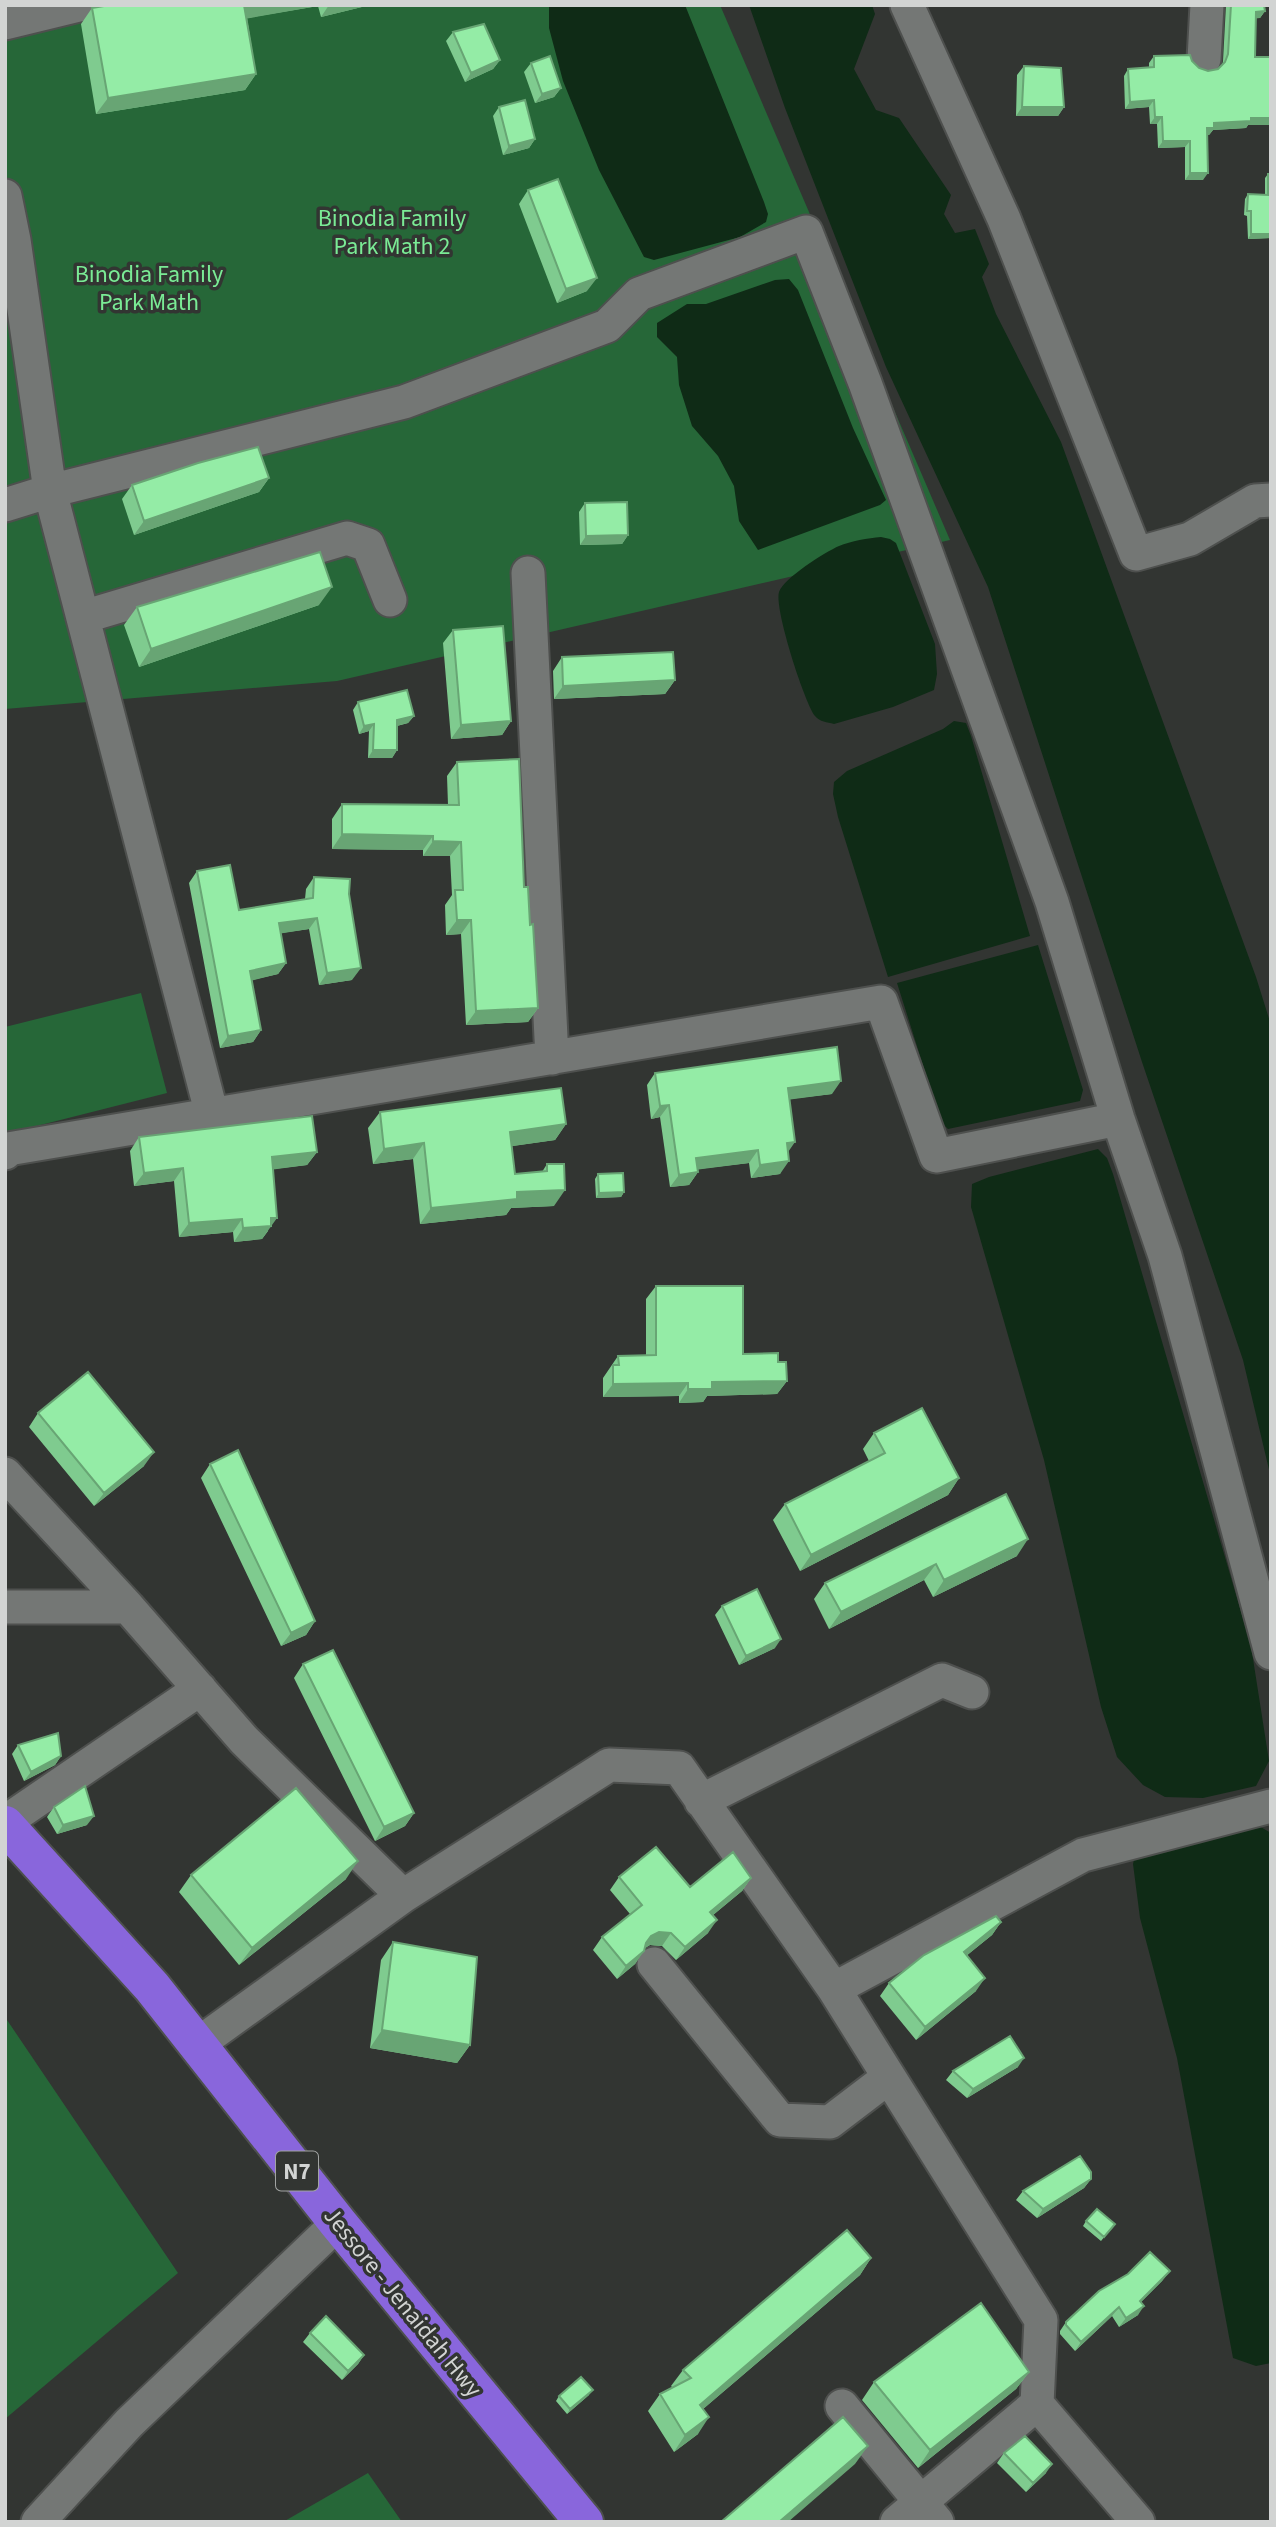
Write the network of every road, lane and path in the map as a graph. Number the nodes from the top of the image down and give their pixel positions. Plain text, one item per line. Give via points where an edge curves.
1 (79, 5) edge
2 (908, 5) edge
3 (1208, 5) edge
4 (5, 23) edge
5 (1204, 59) dead end
6 (5, 197) edge
7 (50, 491) junction
8 (1271, 500) edge
9 (5, 505) edge
10 (528, 573) dead end
11 (390, 600) dead end
12 (83, 617) junction
13 (552, 1058) junction
14 (212, 1115) junction
15 (1118, 1119) junction
16 (5, 1153) edge
17 (5, 1474) edge
18 (128, 1606) junction
19 (5, 1607) edge
20 (1271, 1653) edge
21 (200, 1689) junction
22 (972, 1692) dead end
23 (701, 1801) junction
24 (1271, 1807) edge
25 (5, 1824) edge
26 (403, 1896) junction
27 (654, 1964) dead end
28 (834, 1989) junction
29 (198, 2044) junction
30 (890, 2077) junction
31 (338, 2223) junction
32 (1037, 2404) junction
33 (842, 2406) dead end
34 (918, 2515) edge
35 (38, 2522) edge
36 (584, 2522) edge
37 (1138, 2522) edge

1 - 4 street
2 - 8 street via 1004,219 1136,554 1190,539 1255,501
3 - 5 street
6 - 7 street
7 - 9 street
7 - 12 street
7 - 15 street via 404,402 607,326 639,294 806,232 1052,902
10 - 13 street
11 - 12 street via 368,545 347,538
12 - 14 street
13 - 14 street
13 - 15 street via 881,1002 936,1156
14 - 16 street
15 - 20 street via 1165,1256
17 - 18 street
18 - 19 street
18 - 21 street
21 - 25 street
21 - 26 street via 244,1740
22 - 23 street via 942,1680
23 - 26 street via 679,1768 609,1765
23 - 28 street
24 - 28 street via 1083,1855
25 - 29 highway, Jessore - Jenaidah Hwy / N7
26 - 29 street
27 - 30 street via 780,2120 830,2122
28 - 30 street
29 - 31 highway, Jessore - Jenaidah Hwy / N7
30 - 32 street via 1041,2320
31 - 35 street via 129,2423
31 - 36 highway, Jessore - Jenaidah Hwy / N7
32 - 34 street
32 - 37 street
33 - 34 street

